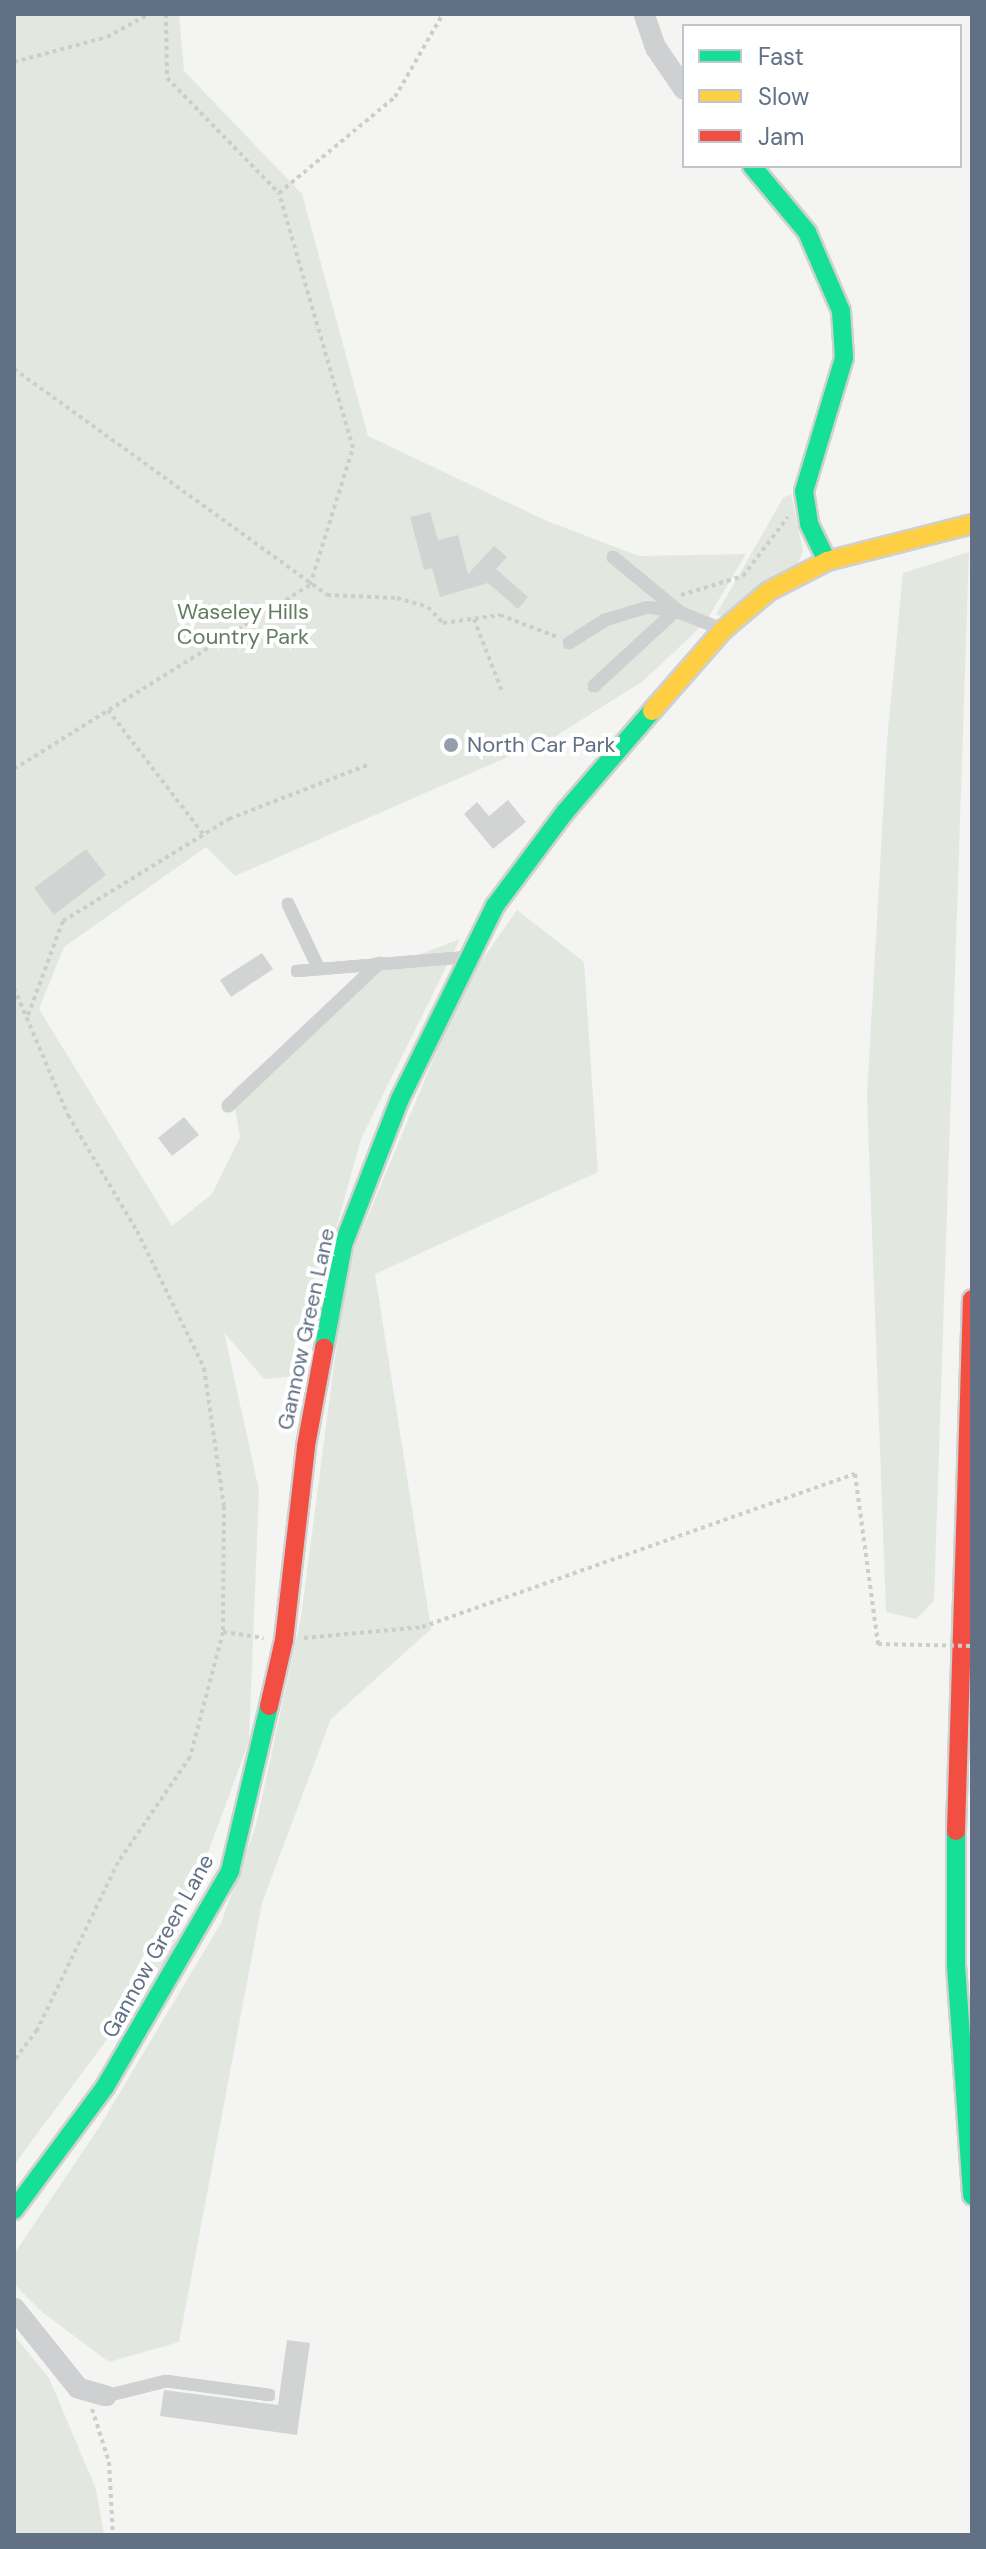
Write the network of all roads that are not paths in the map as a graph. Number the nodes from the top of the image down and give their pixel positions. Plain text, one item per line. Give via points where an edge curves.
1 (644, 14) edge
2 (682, 86) edge
3 (754, 168) edge
4 (970, 525) edge
5 (613, 557) dead end
6 (827, 561) junction
7 (676, 614) junction
8 (723, 630) junction
9 (569, 643) road end
10 (594, 686) dead end
11 (288, 904) dead end
12 (467, 957) junction
13 (379, 963) junction
14 (319, 969) junction
15 (297, 971) dead end
16 (228, 1106) dead end
17 (972, 1299) edge
18 (972, 2195) edge
19 (14, 2210) edge
20 (14, 2308) edge
21 (269, 2395) dead end
22 (106, 2396) joint

1 - 2 street via 656,48
3 - 6 main road via 807,232 841,311 844,358 804,491 809,524
4 - 6 main road, Gannow Green Lane
5 - 7 lane
6 - 8 main road, Gannow Green Lane via 769,591
7 - 8 lane
7 - 9 lane via 648,607 605,620
7 - 10 lane
8 - 12 main road, Gannow Green Lane via 565,812 495,906
11 - 14 lane
12 - 13 lane
12 - 19 main road, Gannow Green Lane via 400,1099 343,1245 306,1446 284,1640 230,1871 105,2087
13 - 14 lane
13 - 16 lane
14 - 15 lane
17 - 18 main road via 956,1965
20 - 22 street via 78,2388
21 - 22 lane via 166,2381

